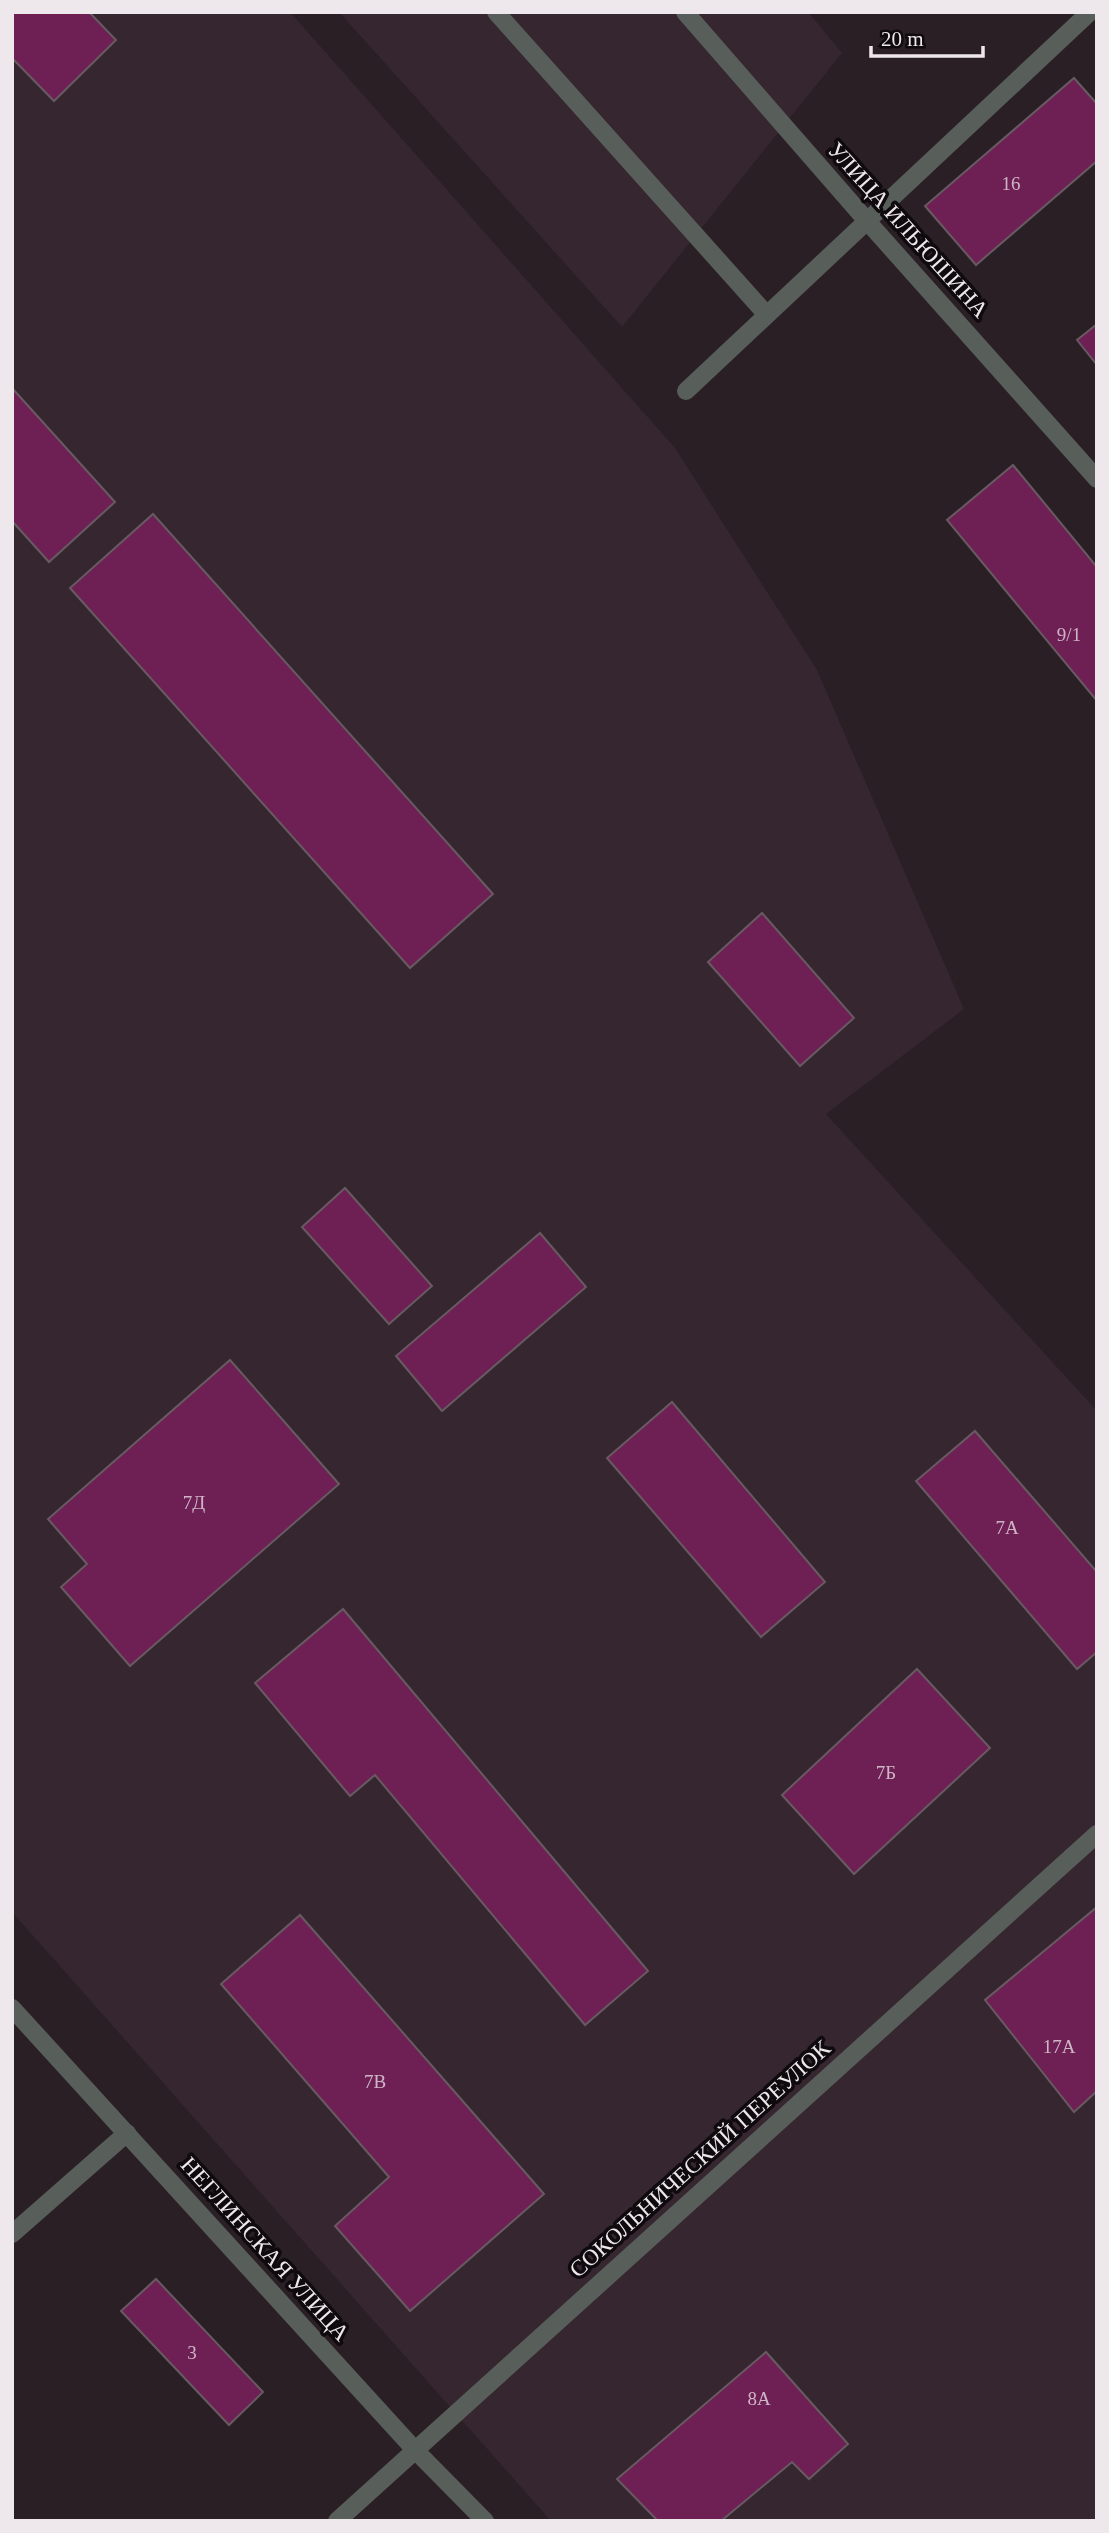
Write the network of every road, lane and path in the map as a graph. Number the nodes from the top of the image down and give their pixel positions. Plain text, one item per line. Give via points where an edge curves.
1 (496, 12) edge
2 (685, 12) edge
3 (1090, 12) edge
4 (867, 221) junction
5 (767, 315) junction
6 (686, 391) dead end
7 (1097, 479) edge
8 (1097, 1833) edge
9 (12, 2008) edge
10 (127, 2133) junction
11 (12, 2234) edge
12 (415, 2450) junction
13 (337, 2521) edge
14 (485, 2521) edge

1 - 5 street
2 - 4 street, УЛИЦА ИЛЬЮШИНА
3 - 4 street
4 - 5 street
4 - 7 street, УЛИЦА ИЛЬЮШИНА
5 - 6 street
8 - 12 street, СОКОЛЬНИЧЕСКИЙ ПЕРЕУЛОК
9 - 10 street, НЕГЛИНСКАЯ УЛИЦА
10 - 11 street
10 - 12 street, НЕГЛИНСКАЯ УЛИЦА
12 - 13 street, СОКОЛЬНИЧЕСКИЙ ПЕРЕУЛОК
12 - 14 street, НЕГЛИНСКАЯ УЛИЦА

